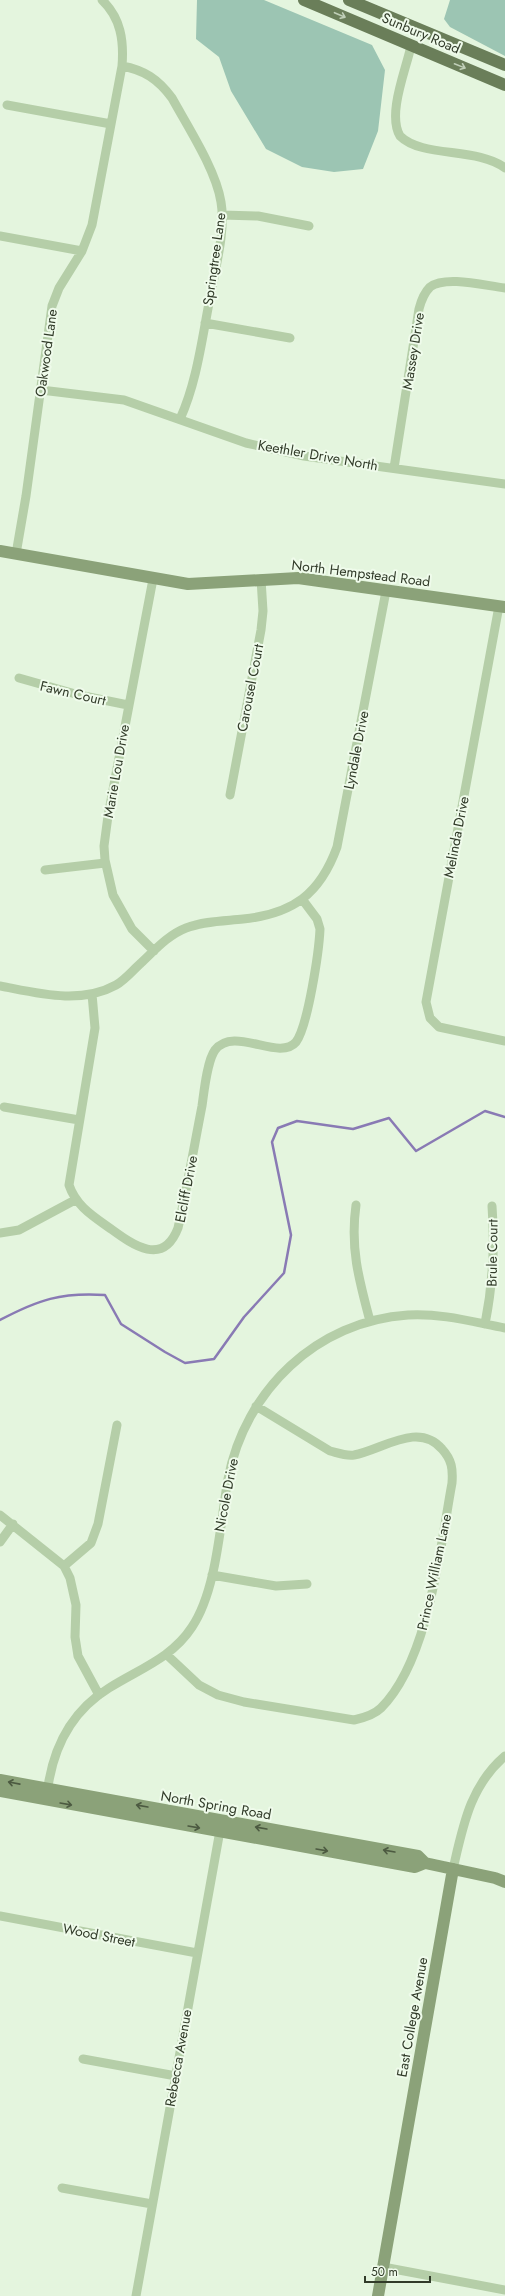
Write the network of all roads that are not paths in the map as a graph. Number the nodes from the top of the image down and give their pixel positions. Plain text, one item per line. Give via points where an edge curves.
1 (102, 0) edge
2 (304, 0) edge
3 (349, 0) edge
4 (411, 46) junction
5 (122, 66) junction
6 (505, 66) edge
7 (505, 85) edge
8 (7, 105) dead end
9 (111, 124) junction
10 (505, 168) edge
11 (222, 215) junction
12 (309, 226) dead end
13 (0, 236) edge
14 (82, 251) junction
15 (505, 288) edge
16 (205, 323) junction
17 (290, 338) dead end
18 (41, 390) junction
19 (180, 419) junction
20 (394, 468) junction
21 (505, 484) edge
22 (0, 551) edge
23 (16, 554) junction
24 (153, 579) junction
25 (261, 579) junction
26 (386, 590) junction
27 (502, 607) edge
28 (19, 678) dead end
29 (128, 705) junction
30 (230, 795) dead end
31 (105, 863) junction
32 (45, 870) dead end
33 (302, 899) junction
34 (154, 951) junction
35 (0, 986) edge
36 (92, 994) junction
37 (505, 1041) edge
38 (4, 1108) dead end
39 (79, 1120) junction
40 (75, 1200) junction
41 (356, 1205) dead end
42 (492, 1206) dead end
43 (0, 1233) edge
44 (370, 1321) junction
45 (485, 1324) junction
46 (505, 1328) edge
47 (256, 1406) junction
48 (117, 1425) dead end
49 (0, 1515) edge
50 (13, 1524) junction
51 (0, 1542) edge
52 (64, 1566) junction
53 (212, 1574) junction
54 (307, 1584) dead end
55 (167, 1655) junction
56 (99, 1695) junction
57 (505, 1756) edge
58 (0, 1780) edge
59 (0, 1792) edge
60 (47, 1795) junction
61 (220, 1826) junction
62 (453, 1869) junction
63 (502, 1878) edge
64 (0, 1916) edge
65 (197, 1953) junction
66 (83, 2059) dead end
67 (176, 2076) junction
68 (62, 2188) dead end
69 (152, 2204) junction
70 (383, 2267) junction
71 (505, 2290) edge
72 (136, 2296) edge
73 (378, 2296) edge

1 - 5 street, Oakwood Lane via 116,17 121,33
2 -> 4 main road, Sunbury Road
3 - 6 main road, Sunbury Road
4 -> 7 main road, Sunbury Road
4 - 10 street via 395,119 400,136 415,145 489,160
5 - 9 street, Oakwood Lane
5 - 11 street, Springtree Lane via 142,71 154,78 172,98 216,182
8 - 9 street
9 - 14 street, Oakwood Lane via 92,225
11 - 12 street via 258,216
11 - 16 street, Springtree Lane via 217,261
13 - 14 street
14 - 18 street, Oakwood Lane via 59,288 52,306
15 - 20 street, Massey Drive via 444,281 431,287 423,297
16 - 17 street
16 - 19 street, Springtree Lane
18 - 19 street, Keethler Drive North via 124,400
18 - 23 street, Oakwood Lane
19 - 20 street, Keethler Drive North via 246,443 304,456
20 - 21 street, Keethler Drive North
22 - 23 street, North Hempstead Road
23 - 24 street, North Hempstead Road
24 - 25 street, North Hempstead Road via 204,584
24 - 29 street, Marie Lou Drive
25 - 26 street, North Hempstead Road via 298,578
25 - 30 street, Carousel Court via 261,630
26 - 27 street, North Hempstead Road
26 - 33 street, Lyndale Drive via 337,846 331,863 314,890
27 - 37 street, Melinda Drive via 426,1002 430,1018 439,1027
28 - 29 street, Fawn Court via 79,695
29 - 31 street, Marie Lou Drive via 108,816 104,846
31 - 32 street
31 - 34 street, Marie Lou Drive via 113,895 132,929
33 - 34 street, Lyndale Drive via 292,907 269,916 213,921 187,928 171,936
33 - 40 street, Elcliff Drive via 311,910 320,929 305,1020 295,1042 286,1047 276,1048 236,1040 224,1042 215,1050 174,1238 167,1246 157,1249 140,1247 87,1212
34 - 36 street, Lyndale Drive via 116,985
35 - 36 street, Lyndale Drive via 72,997
36 - 39 street via 96,1028
38 - 39 street
39 - 40 street via 69,1185
40 - 43 street via 19,1230
41 - 44 street via 353,1224 354,1252
42 - 45 street, Brule Court via 493,1283
44 - 45 street, Nicole Drive via 409,1315 431,1315
44 - 47 street, Nicole Drive via 340,1332 296,1360
45 - 46 street, Nicole Drive
47 - 53 street, Nicole Drive via 241,1434 234,1455
47 - 55 street, Prince William Lane via 330,1451 341,1455 353,1455 404,1438 420,1436 436,1441 450,1458 453,1470 452,1483 425,1624 399,1685 381,1709 354,1720 244,1702 218,1695 199,1685
48 - 52 street via 98,1524 91,1543
49 - 50 street
50 - 51 street
50 - 52 street
52 - 56 street via 70,1578 76,1605 75,1637 78,1656
53 - 54 street via 276,1586
53 - 55 street, Nicole Drive via 206,1598 194,1625 186,1637
55 - 56 street, Nicole Drive
56 - 60 street, Nicole Drive via 66,1731 54,1757
57 - 62 street, East College Avenue via 486,1774 474,1793 465,1816
60 -> 58 street, North Spring Road
59 - 60 street, North Spring Road
60 - 61 street, North Spring Road
61 - 62 street, North Spring Road via 418,1856 425,1863
61 - 65 street, Rebecca Avenue
62 - 63 street, North Spring Road
62 - 70 street, East College Avenue
64 - 65 street, Wood Street
65 - 67 street, Rebecca Avenue
66 - 67 street
67 - 69 street, Rebecca Avenue
68 - 69 street
69 - 72 street, Rebecca Avenue
70 - 71 street
70 - 73 street, East College Avenue

